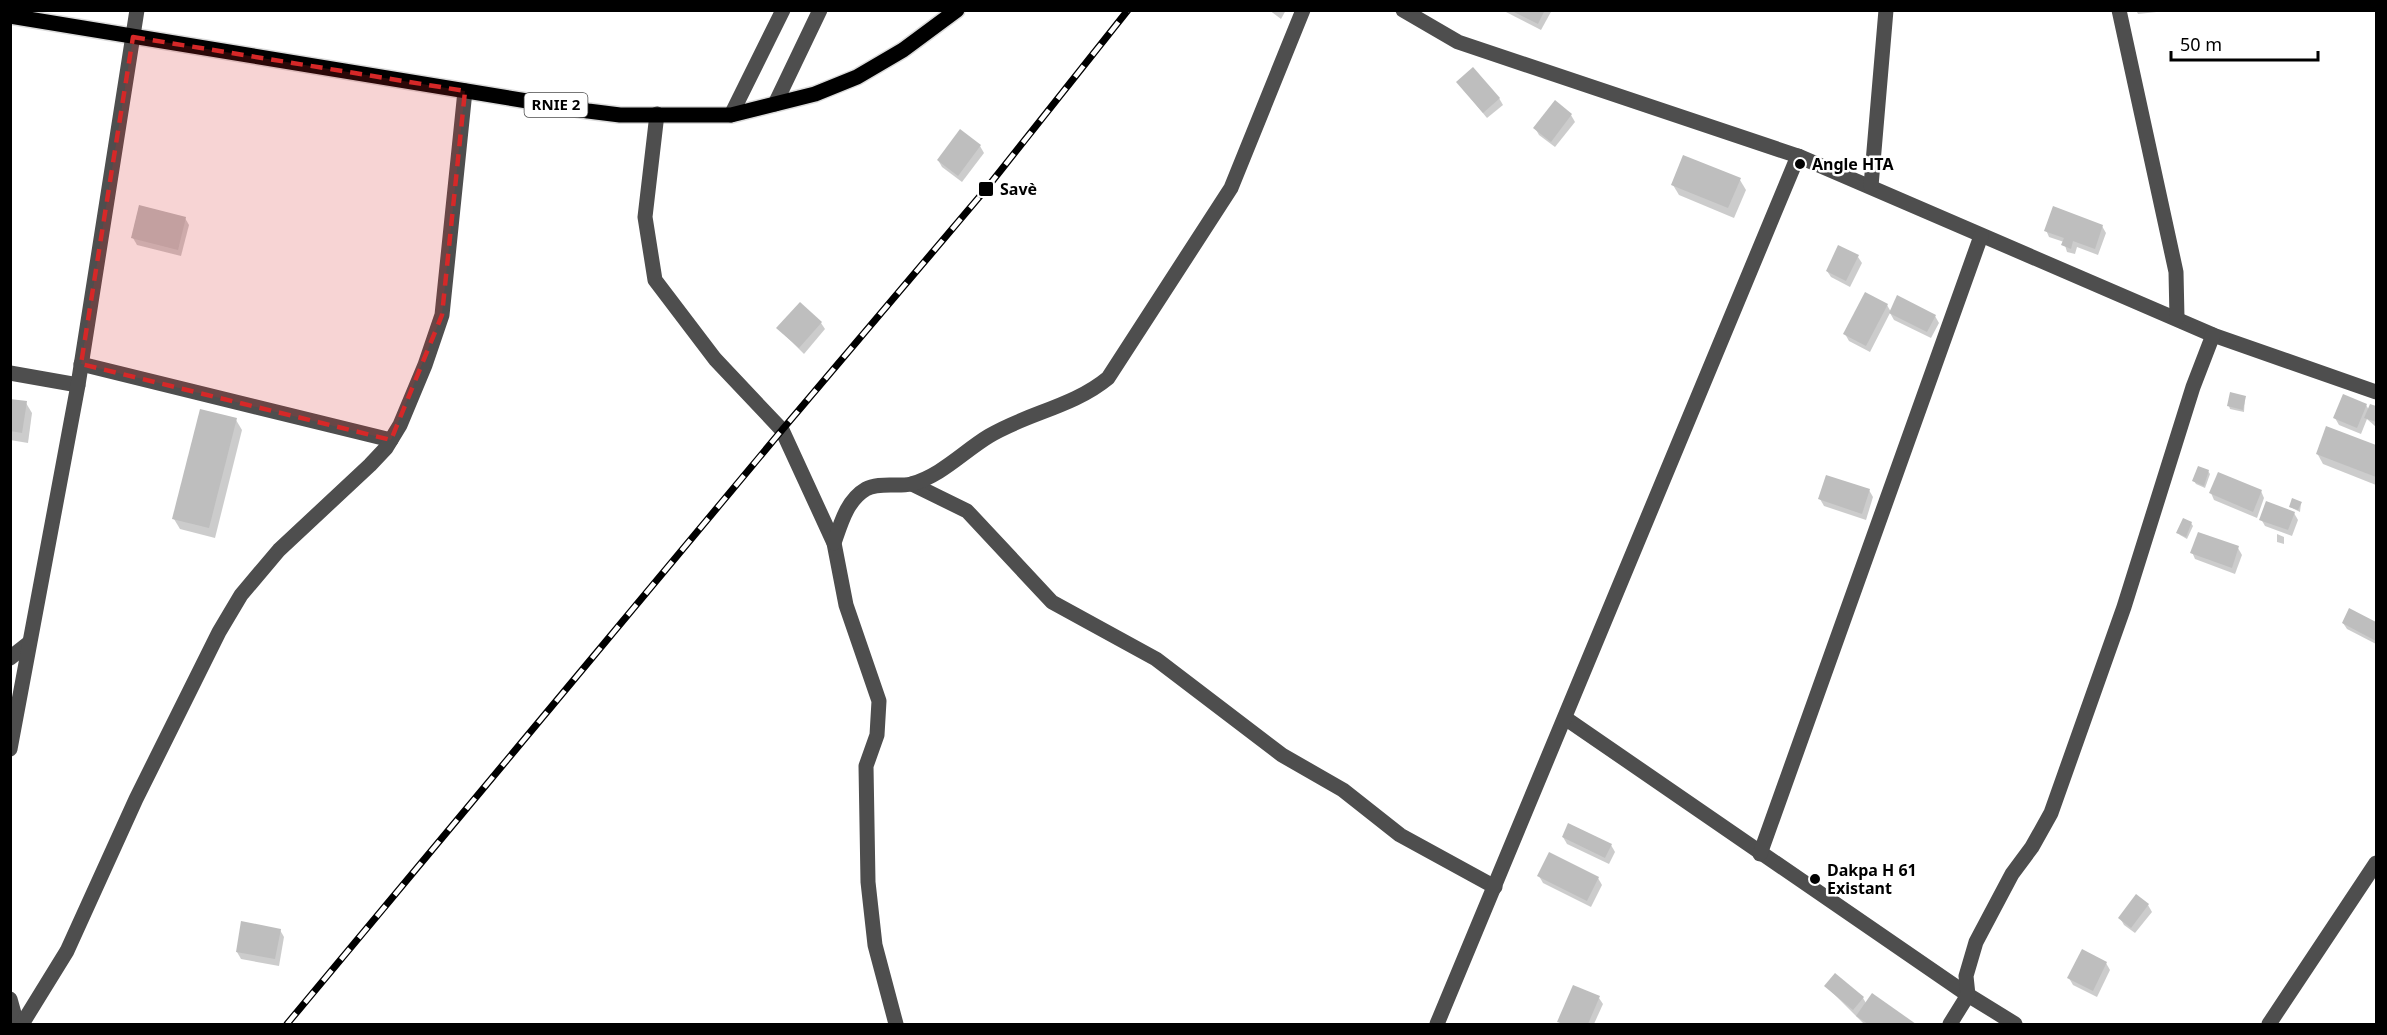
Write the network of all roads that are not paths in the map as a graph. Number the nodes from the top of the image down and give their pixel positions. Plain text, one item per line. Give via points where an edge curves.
1 (137, 10) edge
2 (783, 10) edge
3 (820, 10) edge
4 (957, 10) edge
5 (1303, 10) edge
6 (1402, 10) edge
7 (1886, 10) edge
8 (2119, 10) edge
9 (10, 16) edge
10 (133, 38) junction
11 (465, 91) junction
12 (775, 104) junction
13 (657, 114) junction
14 (732, 115) junction
15 (1798, 156) junction
16 (1871, 186) junction
17 (1981, 236) junction
18 (2176, 318) junction
19 (2213, 335) junction
20 (81, 364) junction
21 (10, 373) edge
22 (78, 385) junction
23 (2376, 392) edge
24 (391, 440) junction
25 (912, 484) junction
26 (834, 543) junction
27 (29, 643) junction
28 (10, 658) edge
29 (1565, 718) junction
30 (10, 749) edge
31 (1760, 854) junction
32 (2376, 862) edge
33 (1495, 887) junction
34 (1968, 995) junction
35 (10, 999) edge
36 (18, 1024) edge
37 (22, 1024) edge
38 (896, 1024) edge
39 (1437, 1024) edge
40 (1950, 1024) edge
41 (2015, 1024) edge
42 (2269, 1024) edge

1 - 10 street
2 - 14 street
3 - 12 street
4 - 12 main road, RNIE 2 via 903,51 857,77 815,94
5 - 25 street via 1232,188 1108,378 1091,391 990,436
6 - 15 street via 1458,42
7 - 16 street
8 - 18 street via 2176,272
9 - 10 main road, RNIE 2
10 - 11 main road, RNIE 2
10 - 20 street
11 - 13 main road, RNIE 2 via 599,112
11 - 24 street via 442,315 421,376
12 - 14 main road, RNIE 2
13 - 14 main road, RNIE 2
13 - 26 street via 645,217 655,280 715,359 782,430
15 - 16 street
15 - 29 street
16 - 17 street
17 - 18 street
17 - 31 street
18 - 19 street
19 - 23 street
19 - 34 street via 2124,607 2051,813 2012,874 1976,942 1966,976
20 - 22 street
20 - 24 street
21 - 22 street
22 - 27 street
24 - 37 street via 272,558 241,595 140,790 67,951
25 - 26 street via 868,487 855,497 844,514
25 - 33 street via 967,511 1052,602 1156,659 1282,756 1343,790 1400,835
26 - 38 street via 846,605 879,701 877,735 866,766 868,882 875,945
27 - 28 street
27 - 30 street
29 - 31 street
29 - 33 street
31 - 34 street
32 - 42 street
33 - 39 street
34 - 40 street
34 - 41 street
35 - 36 street

